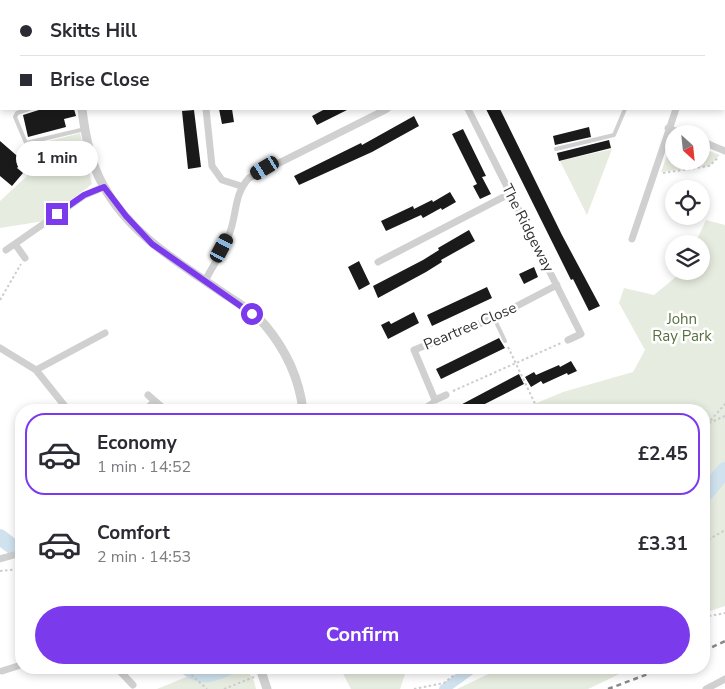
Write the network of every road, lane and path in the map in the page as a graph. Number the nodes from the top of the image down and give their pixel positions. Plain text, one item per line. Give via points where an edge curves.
1 (26, 110) edge
2 (82, 110) edge
3 (206, 110) edge
4 (385, 110) edge
5 (469, 110) edge
6 (625, 110) edge
7 (676, 110) edge
8 (669, 125) edge
9 (84, 129) junction
10 (665, 137) edge
11 (710, 145) edge
12 (556, 149) dead end
13 (725, 152) edge
14 (652, 174) junction
15 (241, 186) junction
16 (104, 187) junction
17 (511, 193) junction
18 (632, 239) dead end
19 (15, 244) junction
20 (6, 250) dead end
21 (25, 258) joint
22 (378, 262) dead end
23 (205, 281) junction
24 (557, 285) junction
25 (0, 300) edge
26 (494, 318) junction
27 (104, 333) dead end
28 (568, 340) joint
29 (505, 341) joint
30 (0, 348) edge
31 (515, 364) junction
32 (36, 370) junction
33 (148, 395) dead end
34 (446, 395) joint
35 (436, 400) junction
36 (155, 401) junction
37 (63, 404) edge
38 (152, 404) edge
39 (158, 404) edge
40 (302, 404) edge
41 (430, 404) edge
42 (535, 404) edge
43 (725, 404) edge
44 (725, 416) edge
45 (710, 421) edge
46 (710, 423) edge
47 (725, 530) edge
48 (710, 539) edge
49 (15, 556) edge
50 (0, 559) edge
51 (15, 570) edge
52 (0, 571) edge
53 (725, 613) edge
54 (710, 616) edge
55 (15, 667) edge
56 (1, 673) edge
57 (123, 674) edge
58 (191, 674) edge
59 (253, 674) edge
60 (262, 674) edge
61 (455, 674) edge
62 (725, 679) edge
63 (133, 685) dead end
64 (207, 689) edge
65 (224, 689) edge
66 (267, 689) edge
67 (414, 689) edge
68 (706, 689) edge

1 - 9 lane via 15,117 26,143
2 - 9 street
3 - 15 street via 212,166 222,180
4 - 15 street via 265,168
5 - 17 street, The Ridgeway
6 - 12 lane via 614,135
7 - 8 street
9 - 16 street via 94,168
10 - 14 street
11 - 13 street
13 - 14 path via 709,166
14 - 18 street
15 - 23 street via 230,232
16 - 19 street via 84,195
16 - 23 street via 152,244
17 - 22 street
17 - 24 street, The Ridgeway
19 - 20 street
19 - 21 street
21 - 25 path
23 - 40 street via 264,324 284,350 300,387
24 - 26 street, Peartree Close
24 - 28 street, The Ridgeway via 581,334
26 - 29 lane
26 - 35 street, Peartree Close via 414,350
27 - 32 street
28 - 31 path
29 - 31 path
30 - 32 street
31 - 34 path
31 - 42 path
32 - 37 street
33 - 36 street
34 - 35 street
35 - 41 lane
36 - 38 street
36 - 39 street
43 - 45 path
44 - 46 path
47 - 48 path
49 - 50 street
51 - 52 path
53 - 54 path
55 - 56 street
57 - 63 street
58 - 64 path
59 - 65 path
60 - 66 street
61 - 67 path via 444,683
62 - 68 street

